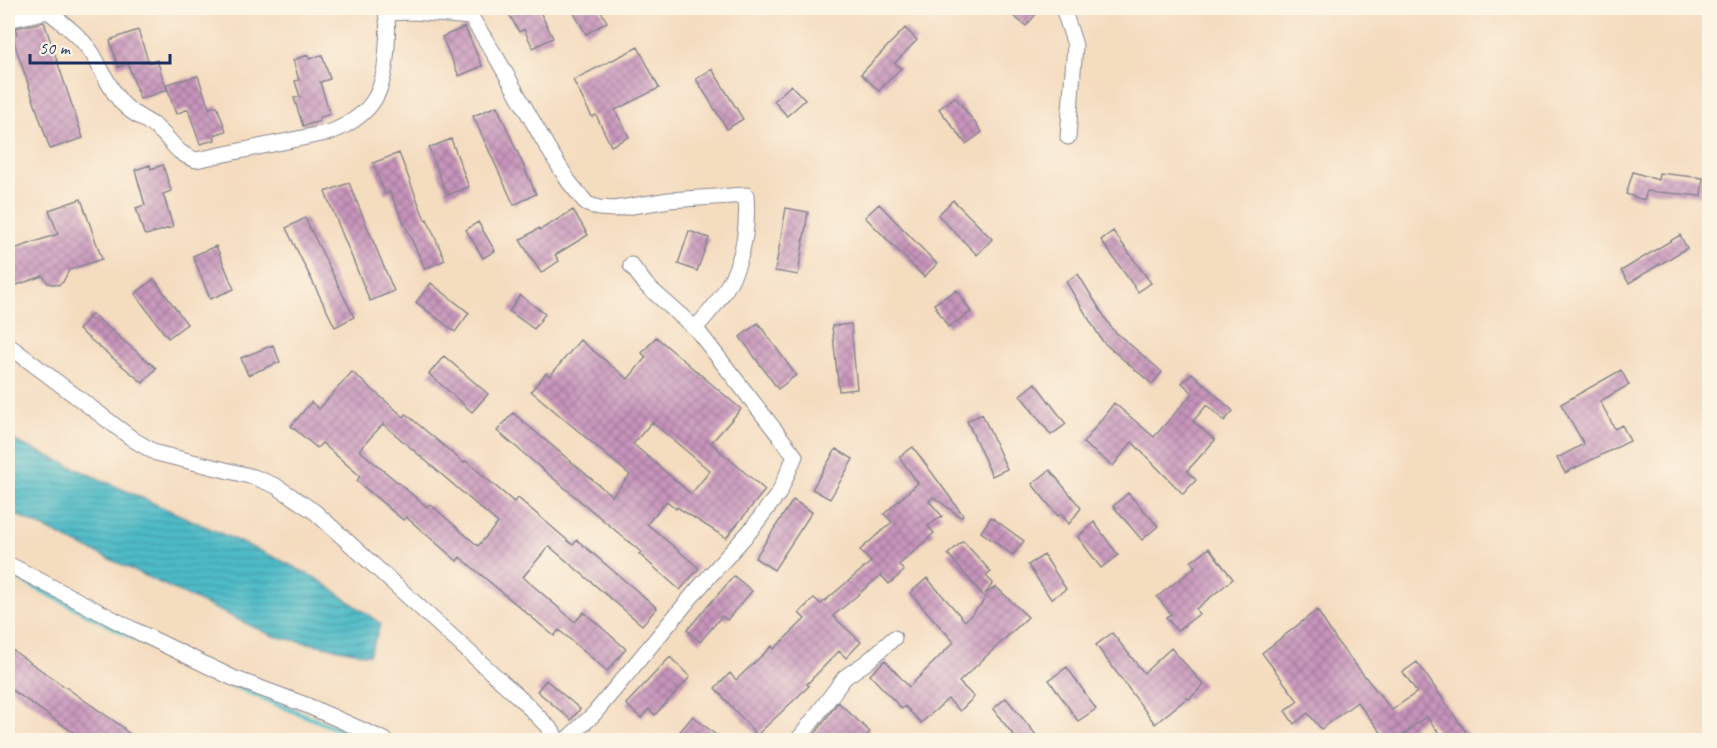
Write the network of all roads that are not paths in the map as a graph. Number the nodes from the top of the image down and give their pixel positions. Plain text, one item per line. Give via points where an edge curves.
1 (1063, 8) edge
2 (386, 10) edge
3 (8, 20) edge
4 (1068, 137) dead end
5 (631, 265) dead end
6 (695, 328) junction
7 (8, 345) edge
8 (8, 564) edge
9 (894, 638) dead end
10 (385, 741) edge
11 (556, 741) edge
12 (566, 741) edge
13 (798, 741) edge

1 - 4 street via 1075,45
2 - 3 street via 386,72 380,91 352,124 331,132 196,160 180,154 156,127 121,102 90,51 48,11
2 - 6 street via 471,17 546,145 587,204 614,209 669,200 747,195 748,221 732,282 716,307
5 - 6 street via 647,286
6 - 12 street via 795,456 779,493 750,531 593,715
7 - 11 street via 156,453 254,477 296,497 524,702 553,732
8 - 10 street via 233,678 306,705
9 - 13 street via 845,677

